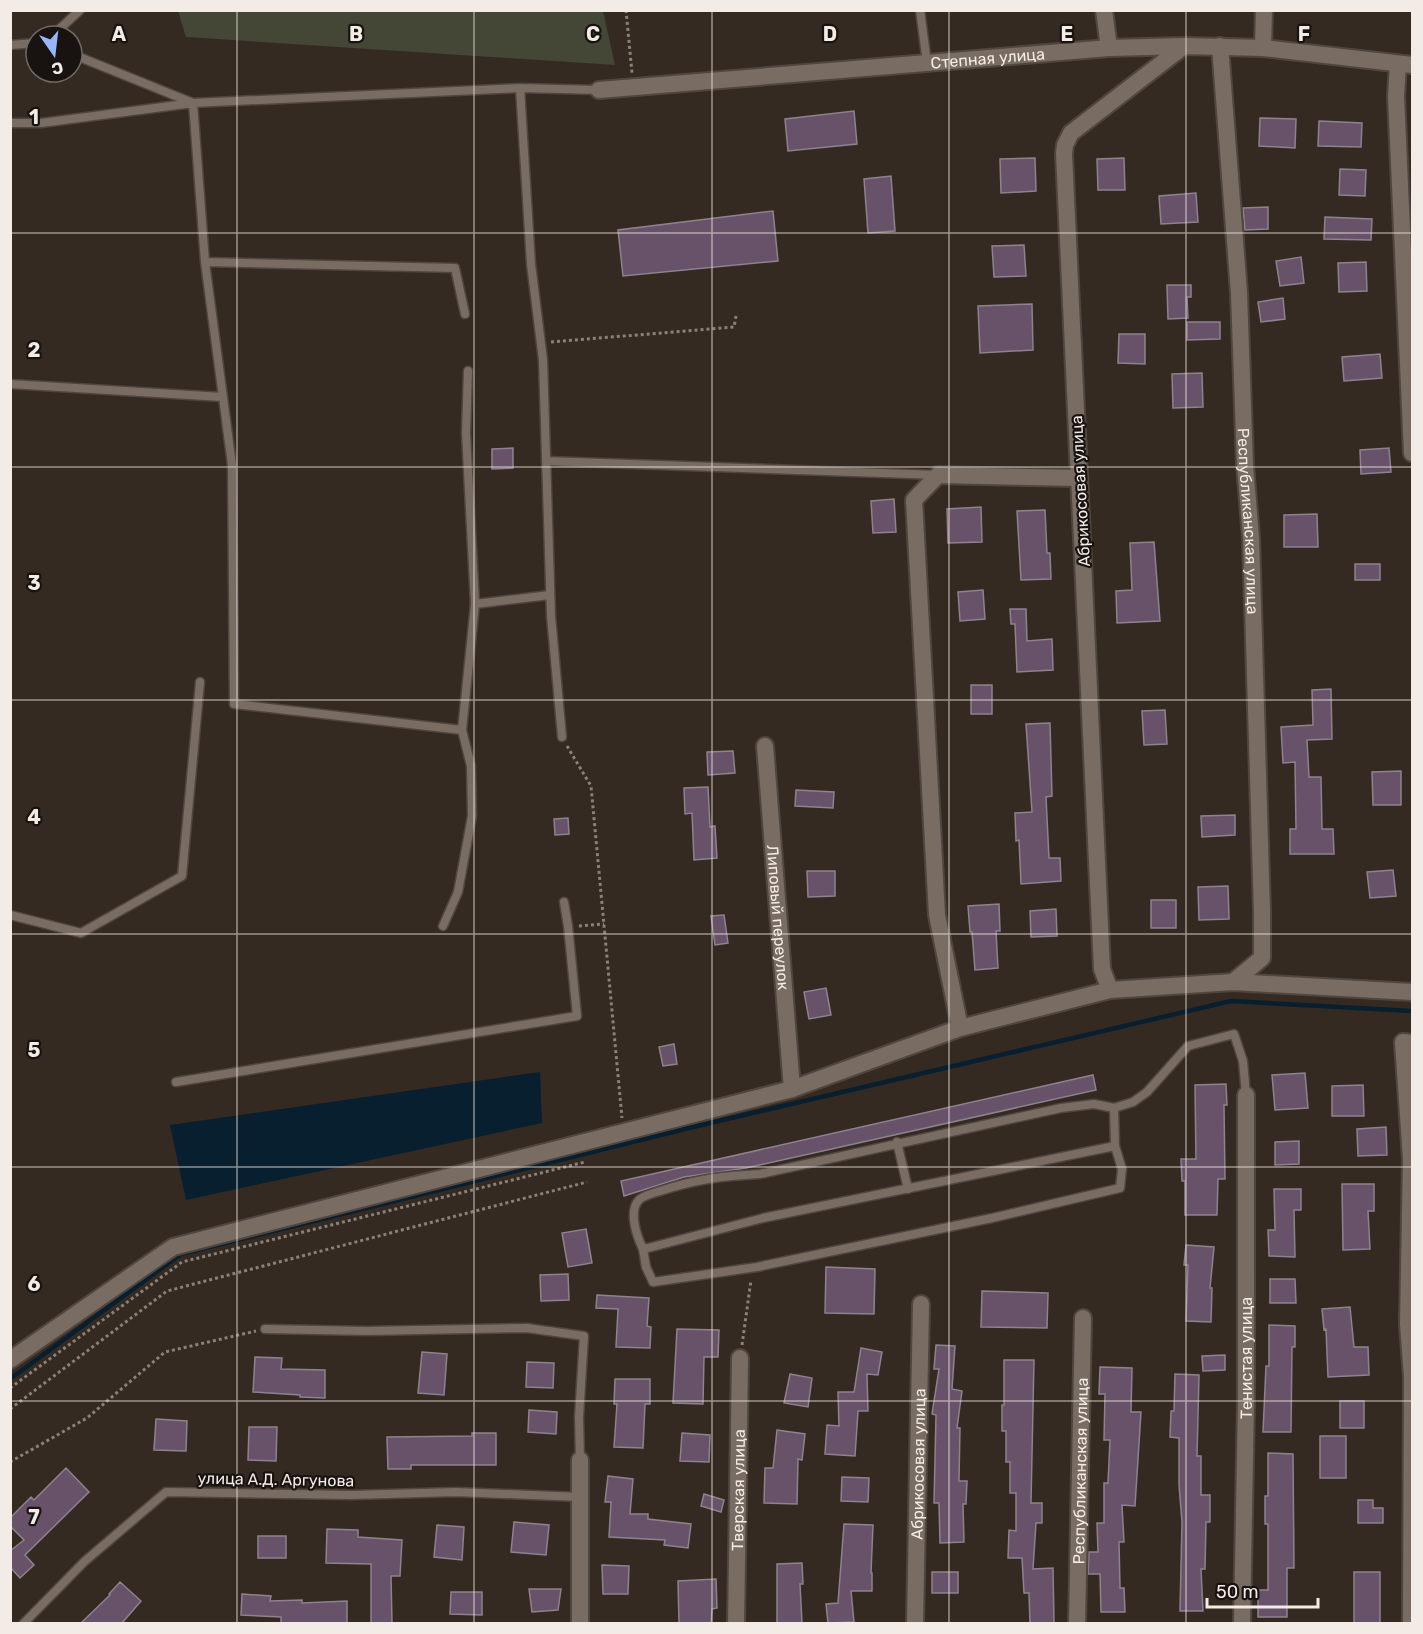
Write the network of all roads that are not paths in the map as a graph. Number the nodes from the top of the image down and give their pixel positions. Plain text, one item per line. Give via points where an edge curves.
1 (80, 10) edge
2 (920, 10) edge
3 (1104, 10) edge
4 (1264, 10) edge
5 (65, 24) edge
6 (1184, 46) junction
7 (1220, 46) junction
8 (1109, 48) junction
9 (1263, 48) junction
10 (84, 59) edge
11 (927, 63) junction
12 (1405, 64) edge
13 (520, 88) junction
14 (599, 90) joint
15 (193, 103) junction
16 (10, 123) edge
17 (205, 262) junction
18 (465, 314) dead end
19 (468, 371) dead end
20 (10, 384) edge
21 (222, 397) junction
22 (1413, 453) edge
23 (546, 461) junction
24 (938, 474) junction
25 (1079, 478) junction
26 (550, 595) junction
27 (475, 604) junction
28 (200, 682) dead end
29 (462, 730) junction
30 (562, 737) road end
31 (765, 746) dead end
32 (564, 902) dead end
33 (10, 915) edge
34 (443, 926) dead end
35 (1233, 982) junction
36 (1110, 990) junction
37 (1413, 992) edge
38 (960, 1028) junction
39 (1413, 1043) edge
40 (176, 1082) dead end
41 (792, 1089) junction
42 (1246, 1095) joint
43 (1114, 1108) junction
44 (897, 1142) junction
45 (1115, 1146) junction
46 (908, 1189) junction
47 (643, 1249) junction
48 (921, 1304) dead end
49 (1083, 1318) dead end
50 (265, 1329) road end
51 (740, 1358) road end
52 (10, 1360) edge
53 (1412, 1377) edge
54 (580, 1460) joint
55 (580, 1497) junction
56 (23, 1623) edge
57 (580, 1623) edge
58 (736, 1623) edge
59 (915, 1623) edge
60 (1077, 1623) edge
61 (1242, 1623) edge
62 (1411, 1623) edge

1 - 5 lane
2 - 11 lane
3 - 8 street
4 - 9 street
6 - 7 street, Степная улица
6 - 8 street, Степная улица
6 - 25 street, Абрикосовая улица via 1071,133 1065,145
7 - 9 street, Степная улица
7 - 35 street, Республиканская улица via 1239,293 1251,538 1262,912 1262,958
8 - 11 street, Степная улица
9 - 12 street, Степная улица
10 - 15 lane
11 - 14 street, Степная улица
12 - 22 street via 1396,106
13 - 14 lane
13 - 15 lane
13 - 23 lane
15 - 16 lane via 41,123
15 - 17 lane
17 - 18 lane via 455,267
17 - 21 lane
19 - 27 lane via 466,433
20 - 21 lane
21 - 29 lane via 232,465 234,704
23 - 24 lane
23 - 26 lane
24 - 25 street
24 - 38 street via 914,500 937,915
25 - 36 street, Абрикосовая улица via 1102,969
26 - 27 lane
26 - 30 lane
27 - 29 lane
28 - 33 lane via 182,876 81,933
29 - 34 lane via 471,766 472,816 458,892
31 - 41 street, Липовый переулок
32 - 40 lane via 577,1016
35 - 36 street
35 - 37 street
36 - 38 street
38 - 41 street
39 - 53 street via 1403,1042 1411,1159 1408,1324
41 - 52 street via 173,1247
42 - 43 lane via 1243,1061 1234,1034 1188,1046 1147,1092
42 - 61 street, Тенистая улица
43 - 44 lane via 1094,1104 1061,1108
43 - 45 lane
44 - 46 lane
44 - 47 lane via 760,1174 716,1176 649,1195 638,1201 633,1211
45 - 46 lane
45 - 47 lane via 1122,1169 1120,1188 1107,1193 757,1267 652,1282
46 - 47 lane via 763,1218
48 - 59 street, Абрикосовая улица
49 - 60 street, Республиканская улица
50 - 54 lane via 527,1328 584,1336
51 - 58 street, Тверская улица
53 - 62 street
54 - 55 street
55 - 56 lane, улица А.Д. Аргунова via 456,1492 166,1492 85,1561
55 - 57 street

